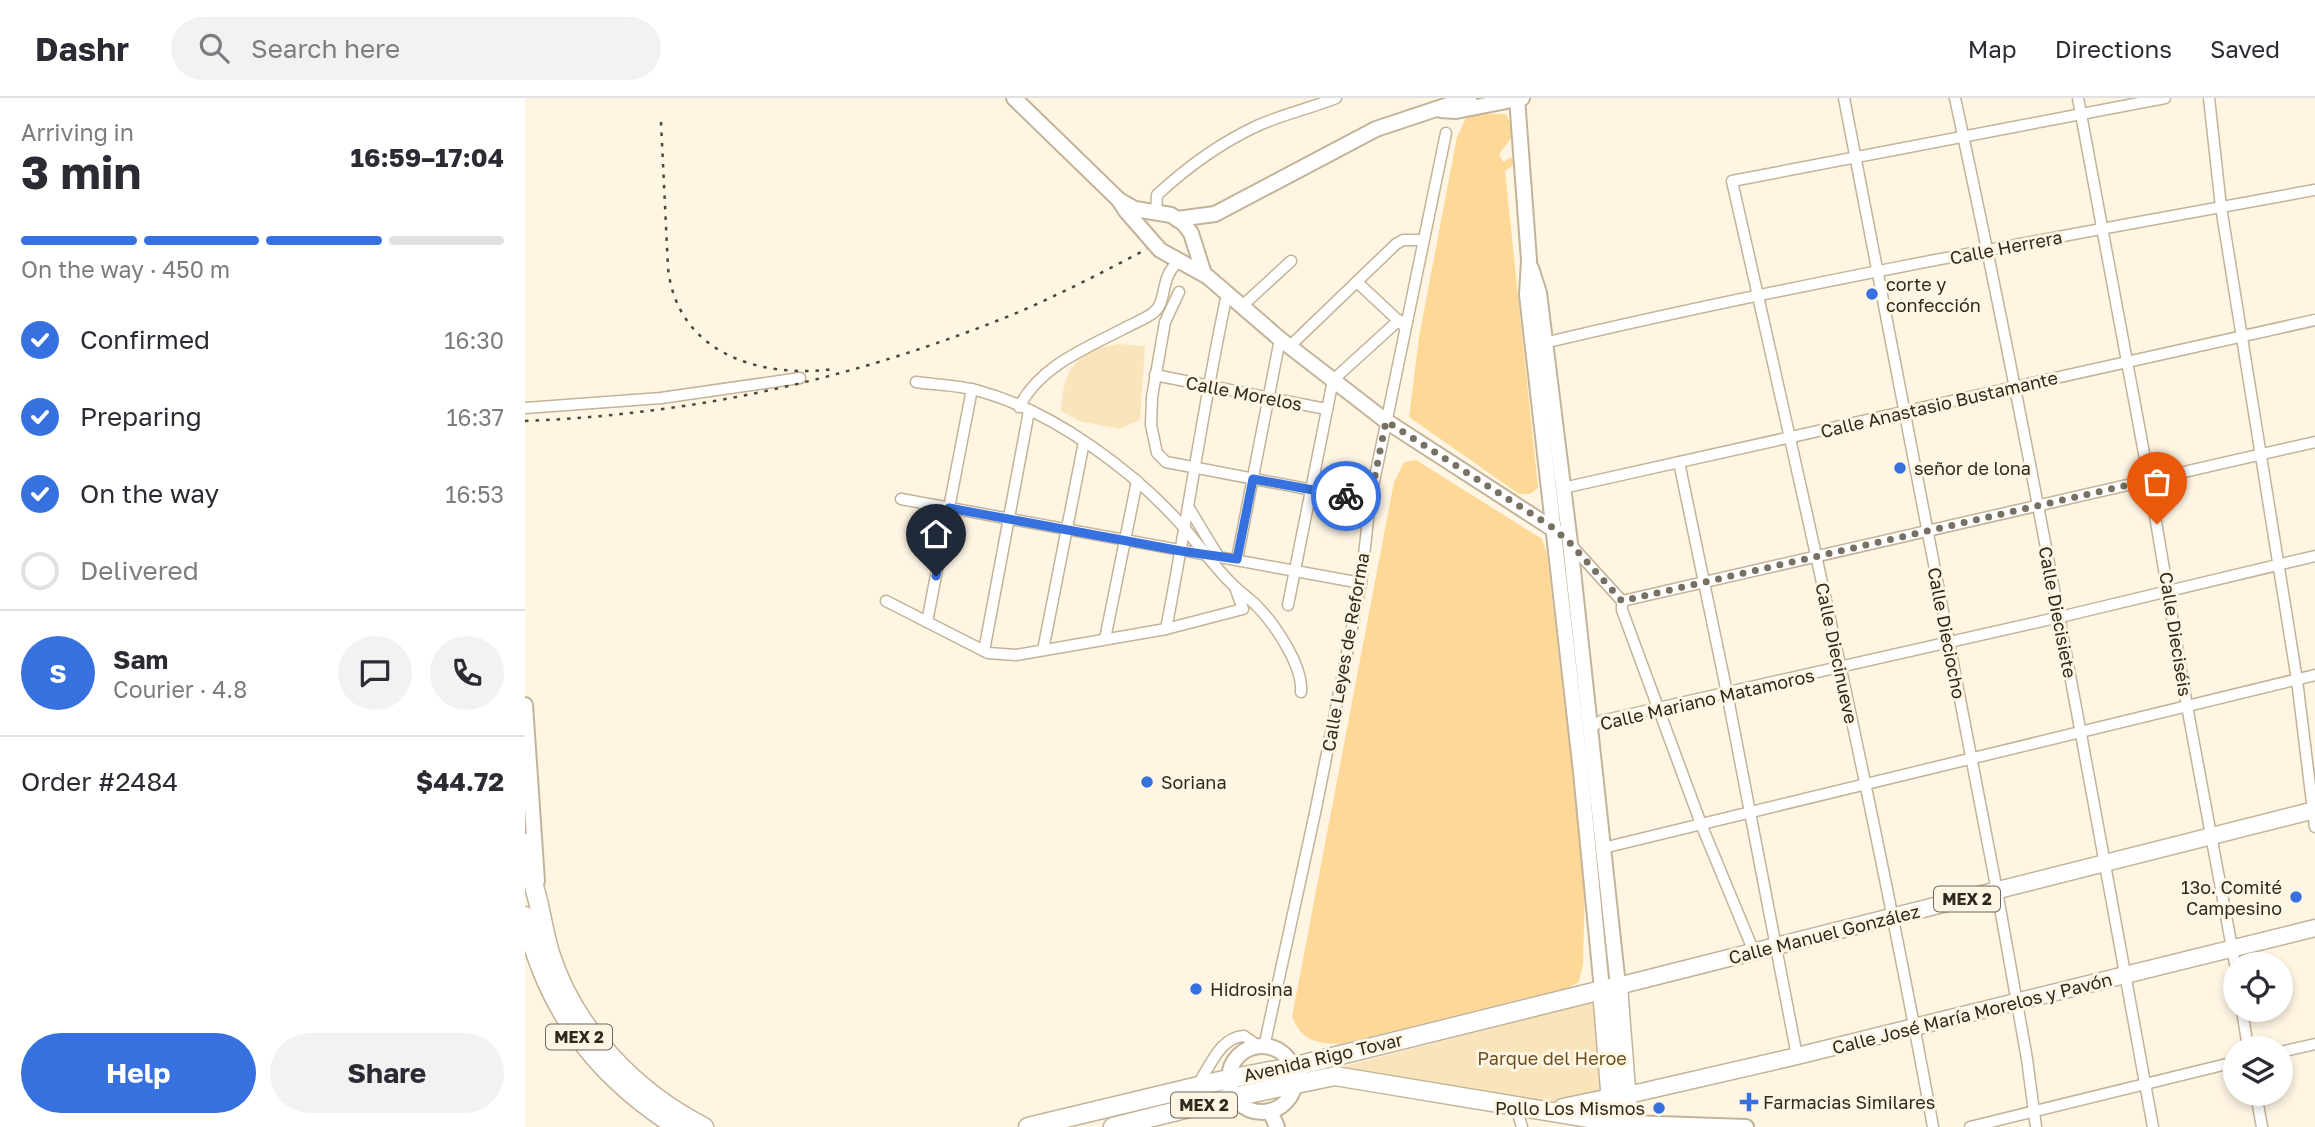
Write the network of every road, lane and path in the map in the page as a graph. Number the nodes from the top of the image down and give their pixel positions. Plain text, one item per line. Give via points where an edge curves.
1 (1014, 98) edge
2 (1336, 98) edge
3 (1469, 98) edge
4 (1519, 98) edge
5 (1844, 98) edge
6 (1955, 98) edge
7 (2078, 98) edge
8 (2165, 98) edge
9 (2209, 98) edge
10 (1314, 102) edge
11 (1435, 109) junction
12 (2081, 114) junction
13 (1446, 133) dead end
14 (1963, 137) junction
15 (1856, 158) junction
16 (2315, 190) edge
17 (1119, 200) junction
18 (2221, 207) junction
19 (1156, 213) junction
20 (1215, 214) junction
21 (1177, 219) junction
22 (2102, 228) junction
23 (1147, 234) junction
24 (1423, 240) junction
25 (1195, 246) junction
26 (1986, 251) junction
27 (1290, 261) dead end
28 (1178, 262) junction
29 (1204, 274) junction
30 (1877, 274) junction
31 (1357, 282) junction
32 (1179, 292) dead end
33 (1227, 294) junction
34 (1758, 296) junction
35 (1241, 307) junction
36 (1156, 312) junction
37 (2315, 320) edge
38 (1165, 322) junction
39 (1402, 324) junction
40 (2240, 338) junction
41 (1285, 342) junction
42 (1539, 344) junction
43 (2127, 362) junction
44 (1159, 375) junction
45 (800, 378) dead end
46 (1333, 380) junction
47 (916, 382) dead end
48 (1207, 385) junction
49 (2016, 387) junction
50 (971, 389) junction
51 (1268, 397) junction
52 (525, 408) edge
53 (1024, 409) junction
54 (1326, 409) junction
55 (1904, 412) junction
56 (1386, 421) junction
57 (1792, 437) junction
58 (1084, 442) junction
59 (2315, 442) edge
60 (2260, 455) junction
61 (1679, 462) junction
62 (1194, 467) junction
63 (1253, 479) junction
64 (2150, 480) junction
65 (1137, 481) junction
66 (1563, 488) junction
67 (1311, 489) junction
68 (901, 499) dead end
69 (1370, 501) junction
70 (1549, 502) junction
71 (2038, 507) junction
72 (949, 508) junction
73 (1189, 508) junction
74 (1533, 516) junction
75 (1008, 519) junction
76 (1552, 527) junction
77 (1185, 529) junction
78 (1066, 530) junction
79 (1928, 531) junction
80 (1125, 540) junction
81 (1570, 543) junction
82 (1181, 551) junction
83 (1204, 554) junction
84 (1219, 556) junction
85 (1817, 556) junction
86 (2315, 556) edge
87 (1237, 559) junction
88 (2278, 565) junction
89 (1296, 570) junction
90 (1702, 582) junction
91 (1361, 583) junction
92 (1235, 587) junction
93 (2169, 591) junction
94 (887, 601) dead end
95 (1622, 601) junction
96 (1288, 606) dead end
97 (2060, 617) junction
98 (927, 622) junction
99 (1166, 629) junction
100 (1105, 639) junction
101 (1949, 642) junction
102 (1043, 650) junction
103 (984, 651) junction
104 (1840, 667) junction
105 (2315, 676) edge
106 (2297, 680) junction
107 (1301, 692) dead end
108 (1727, 693) junction
109 (525, 705) edge
110 (2187, 706) junction
111 (1660, 709) junction
112 (1590, 728) junction
113 (2080, 731) junction
114 (1971, 758) junction
115 (1864, 783) junction
116 (1748, 812) junction
117 (2314, 816) edge
118 (1701, 824) junction
119 (2211, 837) junction
120 (525, 843) edge
121 (1603, 848) junction
122 (2104, 864) junction
123 (1997, 891) junction
124 (537, 900) junction
125 (1892, 917) junction
126 (526, 924) edge
127 (2315, 928) edge
128 (1777, 946) junction
129 (1754, 952) junction
130 (2233, 952) edge
131 (2246, 952) edge
132 (551, 954) junction
133 (2223, 958) edge
134 (2124, 975) junction
135 (1610, 988) junction
136 (2016, 1002) junction
137 (1915, 1028) junction
138 (2315, 1044) edge
139 (1262, 1047) junction
140 (2293, 1049) edge
141 (1797, 1056) junction
142 (2223, 1065) edge
143 (1293, 1075) junction
144 (2145, 1084) junction
145 (1193, 1088) junction
146 (1231, 1088) junction
147 (1620, 1097) junction
148 (1515, 1104) junction
149 (2258, 1106) edge
150 (1252, 1111) junction
151 (1270, 1111) junction
152 (1552, 1111) junction
153 (2033, 1111) junction
154 (1585, 1121) edge
155 (1630, 1125) edge
156 (677, 1127) edge
157 (704, 1127) edge
158 (1028, 1127) edge
159 (1103, 1127) edge
160 (1113, 1127) edge
161 (1248, 1127) edge
162 (1277, 1127) edge
163 (1522, 1127) edge
164 (1747, 1127) edge
165 (1933, 1127) edge
166 (1971, 1127) edge
167 (2036, 1127) edge
168 (2153, 1127) edge
169 (2262, 1127) edge

1 - 17 main road
2 - 10 street
3 - 11 main road
4 - 11 main road via 1456,111
4 - 42 main road via 1527,295
5 - 15 street, Calle Dieciocho
6 - 14 street, Calle Diecisiete
7 - 12 street, Calle Dieciséis
8 - 12 street
9 - 18 street
10 - 19 street via 1259,125 1178,175 1157,195
11 - 20 main road via 1348,143
12 - 14 street
12 - 22 street, Calle Dieciséis
13 - 24 street, Calle Leyes de Reforma
14 - 15 street
14 - 26 street, Calle Diecisiete
15 - 30 street, Calle Dieciocho
15 - 34 street, Calle Diecinueve via 1732,181
16 - 18 street, Calle Herrera
17 - 19 main road
17 - 23 main road
18 - 22 street, Calle Herrera
18 - 40 street
19 - 21 main road
19 - 23 main road
20 - 21 main road
20 - 25 main road
21 - 25 main road via 1191,233
22 - 26 street, Calle Herrera
22 - 43 street, Calle Dieciséis
23 - 28 main road
24 - 31 street via 1403,240
24 - 39 street, Calle Leyes de Reforma
25 - 28 main road
25 - 29 main road
26 - 30 street, Calle Herrera
26 - 49 street, Calle Diecisiete
27 - 35 street
28 - 29 main road
28 - 36 street via 1167,272
29 - 33 main road
30 - 34 street, Calle Herrera
30 - 55 street, Calle Dieciocho
31 - 39 street
31 - 41 street
32 - 38 street
33 - 35 main road
33 - 48 street
34 - 42 street, Calle Herrera
34 - 57 street, Calle Diecinueve
35 - 41 main road
36 - 38 street
36 - 53 street via 1068,357 1029,389
37 - 40 street, Calle Anastasio Bustamante
38 - 44 street
39 - 46 street
39 - 56 street, Calle Leyes de Reforma
40 - 43 street, Calle Anastasio Bustamante
40 - 60 street
41 - 46 main road
41 - 51 street
42 - 66 main road
42 - 70 main road
43 - 49 street, Calle Anastasio Bustamante
43 - 64 street, Calle Dieciséis
44 - 48 street, Calle Morelos
44 - 62 street via 1151,425 1157,453 1166,463
45 - 52 street via 661,398
46 - 54 street
46 - 56 main road
47 - 50 street
48 - 51 street, Calle Morelos
48 - 62 street
49 - 55 street, Calle Anastasio Bustamante
49 - 71 street, Calle Diecisiete
50 - 53 street
50 - 72 street
51 - 54 street, Calle Morelos
51 - 63 street
53 - 58 street
53 - 75 street
54 - 67 street
55 - 57 street, Calle Anastasio Bustamante
55 - 79 street, Calle Dieciocho
56 - 69 street, Calle Leyes de Reforma
56 - 74 main road
57 - 61 street, Calle Anastasio Bustamante
57 - 85 street, Calle Diecinueve
58 - 65 street
58 - 78 street
59 - 60 street
60 - 64 street
60 - 88 street
61 - 66 street, Calle Anastasio Bustamante
61 - 90 street
62 - 63 street
62 - 73 street
63 - 67 street
63 - 87 street
64 - 71 street
64 - 93 street, Calle Dieciséis
65 - 77 street
65 - 80 street
66 - 81 main road
67 - 69 street
67 - 89 street
68 - 72 street
69 - 91 street, Calle Leyes de Reforma
70 - 74 main road
70 - 76 main road
71 - 79 street
71 - 97 street, Calle Diecisiete
72 - 75 street
72 - 98 street
73 - 77 street
73 - 84 street
74 - 76 main road
75 - 78 street
75 - 103 street
76 - 81 main road
76 - 135 main road
77 - 82 street
77 - 83 street
78 - 80 street
78 - 102 street
79 - 85 street
79 - 101 street, Calle Dieciocho
80 - 82 street
80 - 100 street
81 - 95 street
81 - 112 main road
82 - 83 street
82 - 99 street
83 - 84 street
83 - 92 street
84 - 87 street
85 - 90 street
85 - 104 street, Calle Diecinueve
86 - 88 street, Calle Mariano Matamoros
87 - 89 street
88 - 93 street, Calle Mariano Matamoros
88 - 106 street
89 - 91 street
89 - 96 street
90 - 95 street
90 - 108 street
91 - 139 street, Calle Leyes de Reforma
92 - 99 street via 1243,609
92 - 107 street via 1257,606 1284,641 1302,681
93 - 97 street, Calle Mariano Matamoros
93 - 110 street, Calle Dieciséis
94 - 98 street
95 - 111 street
97 - 101 street, Calle Mariano Matamoros
97 - 113 street, Calle Diecisiete
98 - 103 street
99 - 100 street
100 - 102 street
101 - 104 street, Calle Mariano Matamoros
101 - 114 street, Calle Dieciocho
102 - 103 street via 1016,655
104 - 108 street, Calle Mariano Matamoros
104 - 115 street, Calle Diecinueve
105 - 106 street
106 - 110 street
106 - 117 street
108 - 111 street, Calle Mariano Matamoros
108 - 116 street
109 - 124 main road
110 - 113 street
110 - 119 street, Calle Dieciséis
111 - 112 street, Calle Mariano Matamoros via 1601,721
111 - 118 street
112 - 121 main road
113 - 114 street
113 - 122 street, Calle Diecisiete
114 - 115 street
114 - 123 street, Calle Dieciocho
115 - 116 street
115 - 125 street, Calle Diecinueve
116 - 118 street
116 - 128 street
117 - 119 main road, Calle Manuel González / MEX 2
118 - 121 street
118 - 129 street
119 - 122 main road, Calle Manuel González / MEX 2
119 - 130 street, Calle Dieciséis
120 - 124 highway, MEX 2
121 - 135 main road
122 - 123 main road, Calle Manuel González / MEX 2
122 - 134 street, Calle Diecisiete
123 - 125 main road, Calle Manuel González / MEX 2
123 - 136 street, Calle Dieciocho
124 - 132 highway, MEX 2
125 - 128 main road, Calle Manuel González / MEX 2
125 - 137 street, Calle Diecinueve
126 - 132 highway
126 - 156 highway, MEX 2 via 541,972 566,1020 615,1080
127 - 131 main road, Calle José María Morelos y Pavón / MEX 2
128 - 129 main road, Calle Manuel González / MEX 2
128 - 141 street
129 - 135 main road, Calle Manuel González / MEX 2
132 - 157 highway, MEX 2 via 587,1026 622,1068 651,1094
133 - 134 main road, Calle José María Morelos y Pavón / MEX 2
134 - 136 main road, Calle José María Morelos y Pavón / MEX 2
134 - 144 street, Calle Diecisiete
135 - 143 highway, Avenida Rigo Tovar / MEX 2
135 - 147 highway
136 - 137 main road, Calle José María Morelos y Pavón / MEX 2
136 - 153 street, Calle Dieciocho
137 - 141 main road, Calle José María Morelos y Pavón / MEX 2
137 - 165 street, Calle Diecinueve
138 - 140 street
139 - 143 main road via 1278,1051
139 - 145 street via 1249,1037 1232,1037
139 - 146 main road via 1239,1055 1230,1070
141 - 147 main road, Calle José María Morelos y Pavón / MEX 2
142 - 144 street
143 - 146 highway, Avenida Rigo Tovar / MEX 2
143 - 148 highway, Avenida Rigo Tovar / MEX 2 via 1343,1076
143 - 151 main road via 1287,1101
144 - 153 street
144 - 168 street, Calle Diecisiete
145 - 146 highway, Avenida Rigo Tovar / MEX 2
145 - 158 highway, Avenida Rigo Tovar / MEX 2
145 - 159 highway via 1179,1103 1117,1116
146 - 150 main road via 1241,1105
146 - 160 highway, Avenida Rigo Tovar / MEX 2
147 - 152 highway, MEX 2
147 - 155 highway
148 - 152 highway, MEX 2
148 - 163 street
149 - 169 street
150 - 151 main road
150 - 161 main road
151 - 162 main road
152 - 154 highway
153 - 166 street
153 - 167 street, Calle Dieciocho
154 - 155 highway
155 - 164 main road

